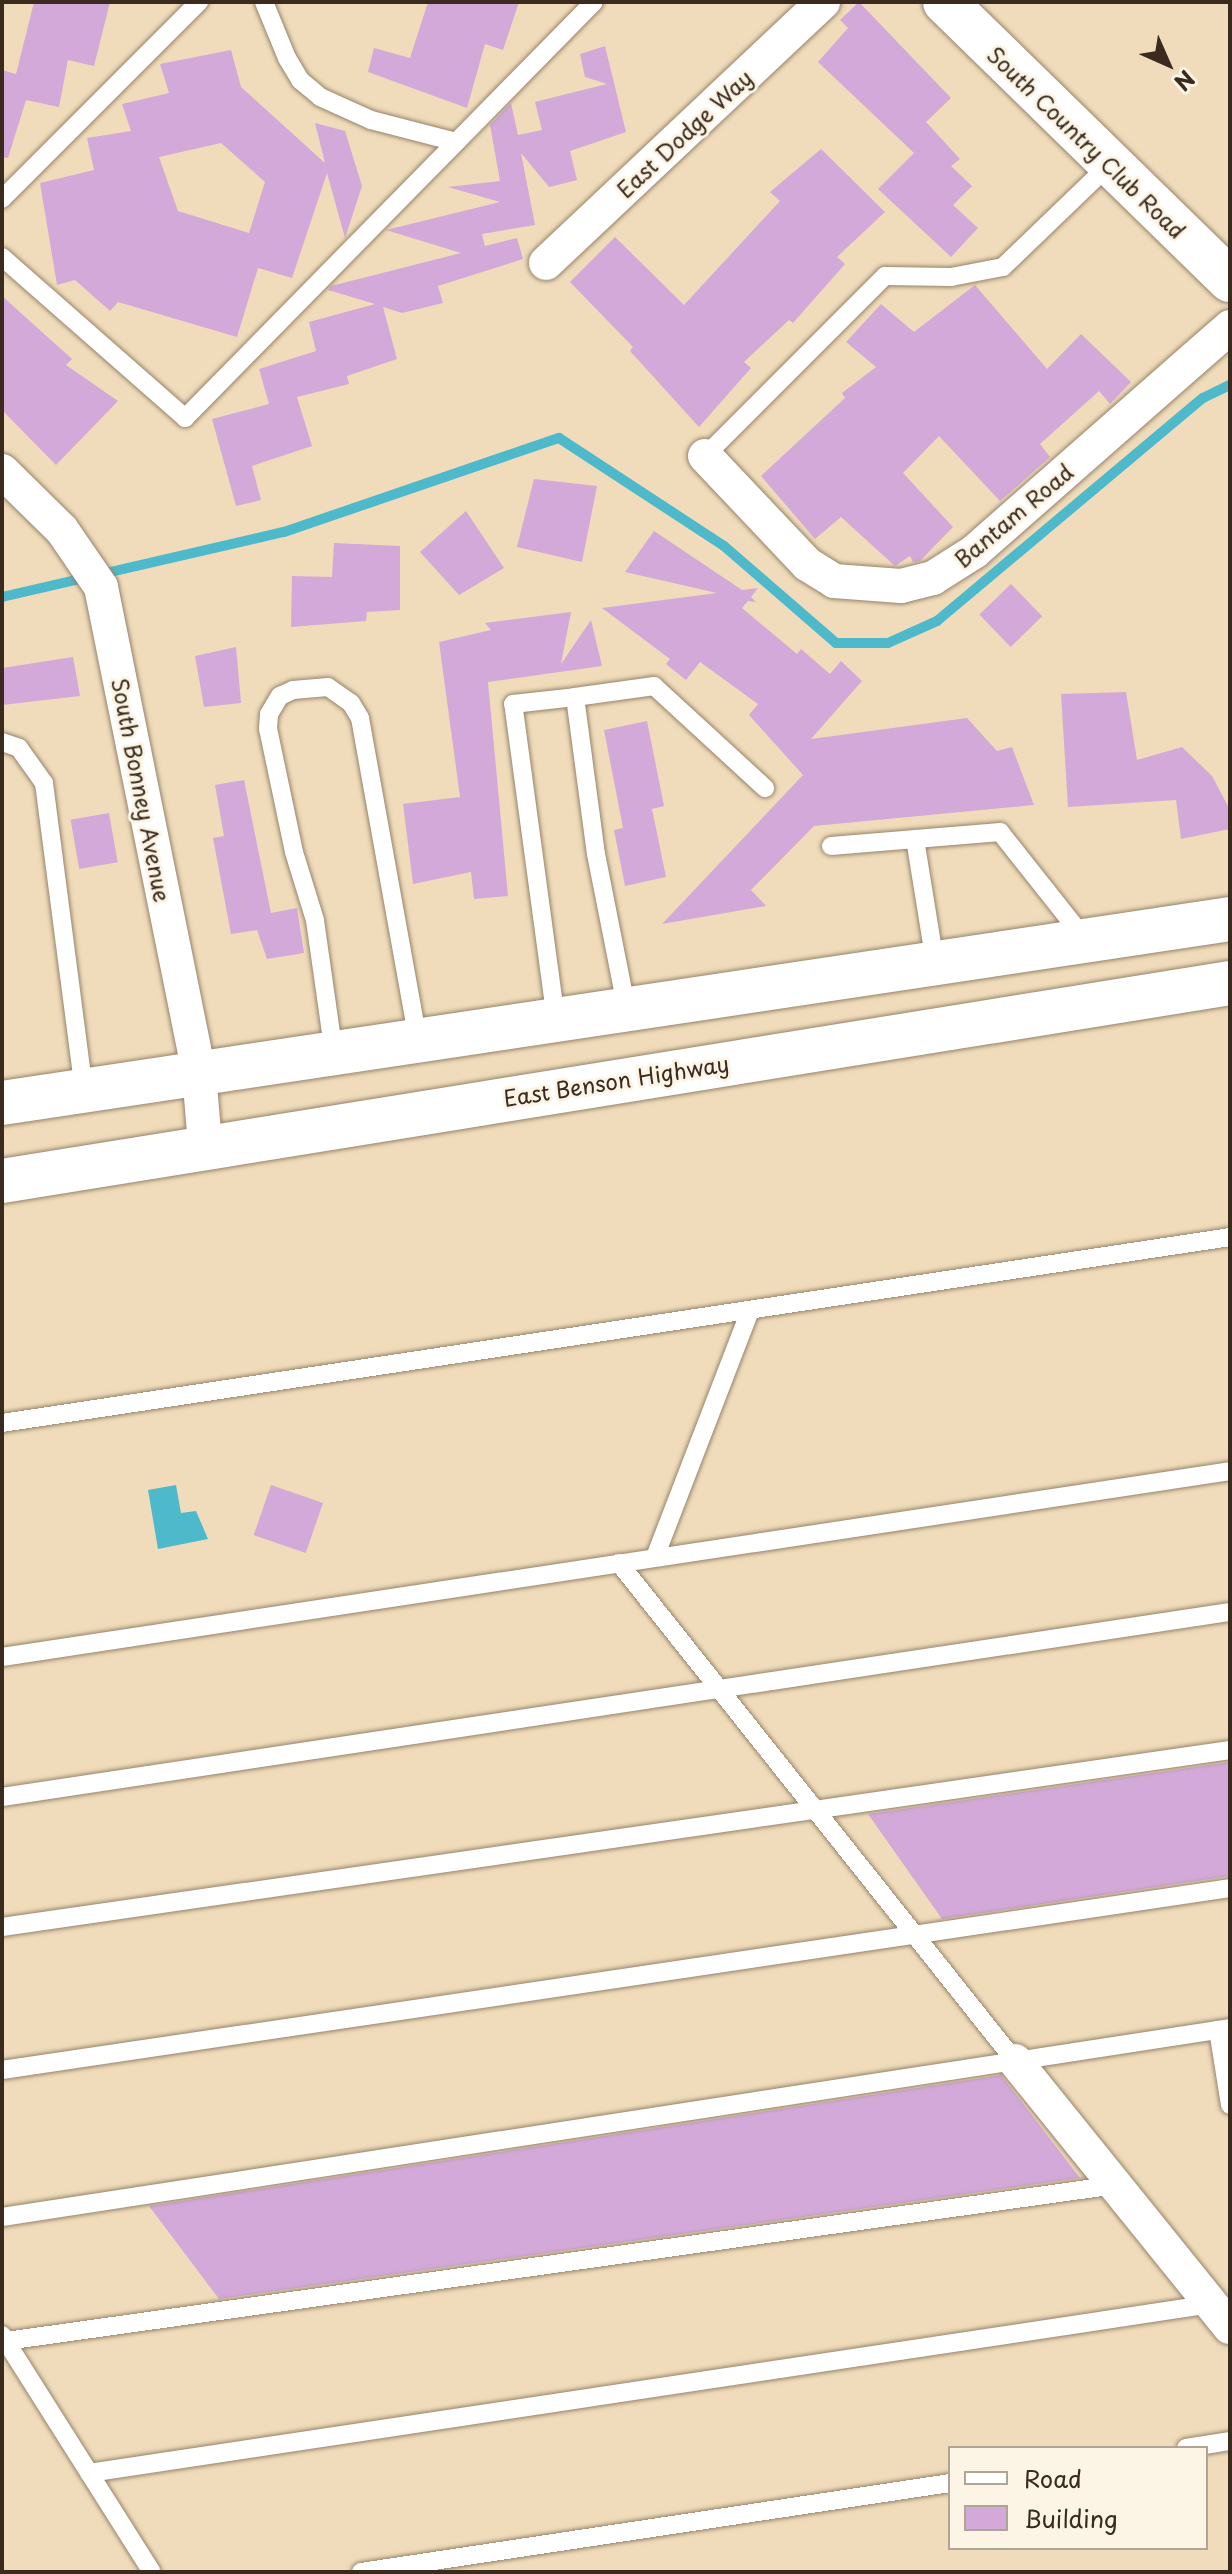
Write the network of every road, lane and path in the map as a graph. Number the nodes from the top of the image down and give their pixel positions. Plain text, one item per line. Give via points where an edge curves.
1 (199, 2) edge
2 (264, 2) edge
3 (594, 2) edge
4 (823, 2) edge
5 (945, 2) edge
6 (456, 142) junction
7 (1108, 166) junction
8 (2, 199) edge
9 (2, 257) edge
10 (546, 263) dead end
11 (1230, 280) edge
12 (1230, 327) edge
13 (705, 456) joint
14 (2, 471) edge
15 (575, 697) junction
16 (2, 742) edge
17 (765, 788) dead end
18 (915, 839) junction
19 (831, 846) dead end
20 (1230, 919) edge
21 (1086, 941) junction
22 (935, 963) junction
23 (1230, 983) edge
24 (627, 1010) junction
25 (556, 1020) junction
26 (418, 1041) junction
27 (334, 1054) junction
28 (199, 1073) junction
29 (84, 1091) junction
30 (2, 1103) edge
31 (205, 1144) junction
32 (2, 1181) edge
33 (1230, 1237) edge
34 (749, 1313) junction
35 (2, 1423) edge
36 (1230, 1471) edge
37 (655, 1557) junction
38 (619, 1563) junction
39 (1230, 1612) edge
40 (2, 1657) edge
41 (719, 1691) junction
42 (1230, 1750) edge
43 (2, 1797) edge
44 (816, 1812) junction
45 (1230, 1888) edge
46 (2, 1927) edge
47 (912, 1935) junction
48 (1224, 2029) edge
49 (1015, 2061) junction
50 (2, 2070) edge
51 (1230, 2105) edge
52 (1116, 2185) junction
53 (2, 2217) edge
54 (1221, 2316) edge
55 (4, 2338) edge
56 (1230, 2441) edge
57 (1199, 2446) edge
58 (89, 2473) junction
59 (948, 2483) edge
60 (152, 2572) edge
61 (361, 2572) edge

1 - 8 lane
2 - 6 lane via 287,58 320,97 371,120
3 - 6 lane
4 - 10 street, East Dodge Way
5 - 7 main road, South Country Club Road
6 - 9 lane via 185,418
7 - 11 main road, South Country Club Road
7 - 13 lane via 1003,267 951,277 885,276
12 - 13 street, Bantam Road via 974,552 933,578 911,584 861,587 834,581 807,564
14 - 28 street, South Bonney Avenue via 62,530 101,587
15 - 17 lane via 654,686
15 - 24 lane via 596,854
15 - 25 lane via 513,704
16 - 29 lane via 19,748 44,783
18 - 19 lane
18 - 21 lane via 1000,832
18 - 22 lane
20 - 21 main road
21 - 22 main road
22 - 24 main road
23 - 31 main road, East Benson Highway
24 - 25 main road
25 - 26 main road
26 - 27 main road
26 - 27 lane via 360,718 351,703 328,687 293,690 280,696 269,714 268,729 294,852 315,920
27 - 28 main road
28 - 29 main road
28 - 31 street, South Bonney Avenue
29 - 30 main road
31 - 32 main road, East Benson Highway
33 - 34 lane
34 - 35 lane
34 - 37 lane
36 - 37 lane
37 - 38 lane
38 - 40 lane
38 - 41 lane
39 - 41 lane
41 - 43 lane
41 - 44 lane
42 - 44 lane
44 - 46 lane
44 - 47 lane
45 - 47 lane
47 - 49 lane
47 - 50 lane
48 - 49 lane
48 - 51 lane
49 - 52 street
49 - 53 lane
52 - 54 street
52 - 55 lane
54 - 58 lane
55 - 58 lane
56 - 57 lane
58 - 60 lane
59 - 61 lane

